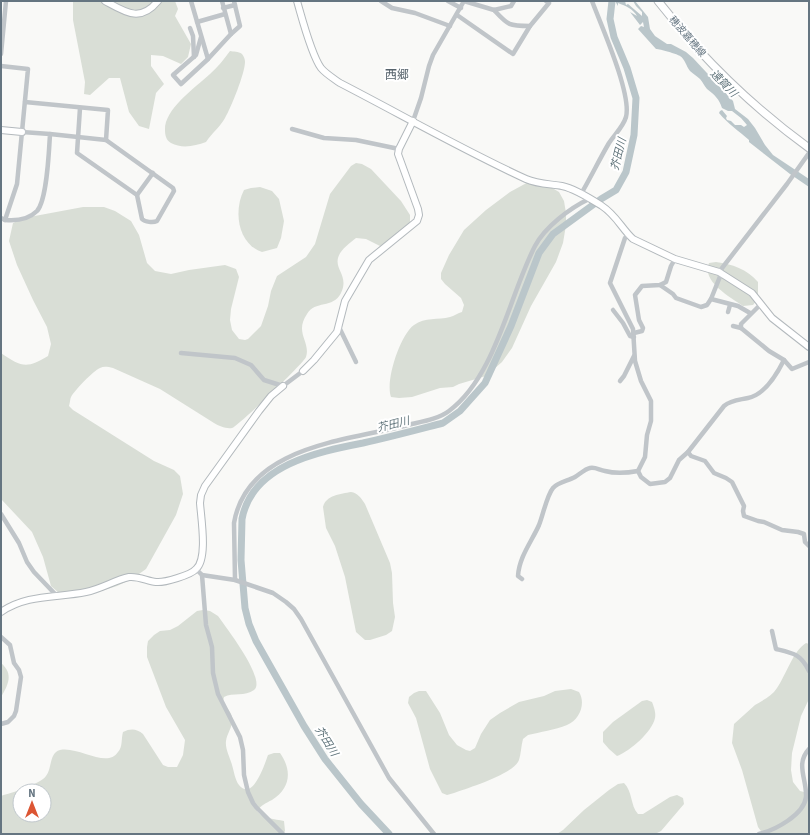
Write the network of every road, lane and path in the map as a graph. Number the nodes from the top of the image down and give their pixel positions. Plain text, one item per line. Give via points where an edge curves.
1 (6, 1) edge
2 (105, 1) edge
3 (158, 1) edge
4 (191, 1) edge
5 (222, 1) edge
6 (297, 1) edge
7 (381, 1) edge
8 (448, 1) edge
9 (514, 1) edge
10 (546, 1) edge
11 (592, 1) edge
12 (658, 1) edge
13 (234, 3) edge
14 (223, 8) junction
15 (461, 8) junction
16 (494, 10) junction
17 (225, 14) junction
18 (457, 15) junction
19 (3, 16) edge
20 (197, 22) junction
21 (450, 26) junction
22 (530, 26) junction
23 (190, 28) dead end
24 (231, 34) junction
25 (201, 37) junction
26 (1, 54) edge
27 (194, 57) junction
28 (208, 59) junction
29 (1, 66) edge
30 (25, 102) junction
31 (80, 108) junction
32 (413, 121) junction
33 (292, 129) dead end
34 (1, 130) edge
35 (22, 132) junction
36 (50, 134) junction
37 (78, 137) junction
38 (106, 140) junction
39 (809, 148) edge
40 (399, 149) junction
41 (809, 153) edge
42 (152, 173) junction
43 (581, 194) junction
44 (137, 195) junction
45 (589, 199) junction
46 (3, 219) edge
47 (628, 234) junction
48 (675, 259) junction
49 (720, 273) junction
50 (660, 285) junction
51 (711, 299) junction
52 (730, 304) junction
53 (761, 304) junction
54 (613, 310) dead end
55 (728, 312) dead end
56 (750, 314) junction
57 (338, 325) junction
58 (733, 326) dead end
59 (741, 328) junction
60 (634, 335) junction
61 (809, 347) edge
62 (181, 353) dead end
63 (634, 356) junction
64 (784, 360) junction
65 (356, 362) dead end
66 (809, 362) edge
67 (303, 371) joint
68 (620, 381) dead end
69 (283, 386) junction
70 (688, 452) junction
71 (638, 471) junction
72 (1, 514) edge
73 (809, 546) edge
74 (196, 569) junction
75 (202, 575) junction
76 (235, 580) junction
77 (522, 580) dead end
78 (56, 596) junction
79 (1, 612) edge
80 (772, 631) dead end
81 (1, 637) edge
82 (809, 670) edge
83 (1, 724) edge
84 (809, 749) edge
85 (283, 834) edge
86 (434, 834) edge
87 (759, 834) edge

1 - 19 street
2 - 3 street via 131,14 142,13
4 - 20 street
5 - 14 street
6 - 32 street via 320,67 327,74
7 - 21 street via 392,8 415,13
8 - 15 street
9 - 16 street via 511,6
10 - 22 street via 549,3
11 - 43 street via 624,90 626,116
12 - 39 main road, 穂波嘉穂線 via 697,48 765,115
13 - 14 street
13 - 24 street via 240,26
14 - 17 street
15 - 16 street via 464,1
15 - 18 street
16 - 22 street via 509,25
17 - 20 street
17 - 24 street
18 - 21 street
18 - 22 street via 513,54
19 - 26 street
20 - 25 street
21 - 32 street via 433,55
23 - 27 street
24 - 28 street
25 - 27 street
25 - 28 street
27 - 28 street via 173,75 181,84
29 - 30 street via 28,69
30 - 31 street
30 - 35 street
31 - 37 street
31 - 38 street via 108,110
32 - 40 street
32 - 43 street via 528,180 564,187
33 - 40 street via 324,138 356,140
34 - 35 street
35 - 36 street
35 - 46 street via 17,184
36 - 37 street
36 - 46 street via 45,190 37,211 23,220
37 - 38 street
37 - 44 street via 77,153
38 - 42 street
40 - 57 street via 399,159 418,209 417,221 369,260 345,301
41 - 49 street
42 - 44 street
42 - 44 street via 174,191 157,221 142,219
43 - 45 street
45 - 47 street via 602,206 619,221
45 - 76 street via 577,204 559,219 535,245 482,372 464,397 450,410 420,422 306,450 274,466 252,483 240,502 234,523
47 - 48 street via 633,239
47 - 60 street via 610,283
48 - 49 street
48 - 50 street via 666,282
49 - 51 street
49 - 53 street via 752,293
50 - 51 street via 676,298 701,307 707,305
50 - 60 street via 642,286 635,295 642,331
51 - 52 street
52 - 55 street
52 - 56 street
53 - 56 street
53 - 61 street via 772,318
54 - 60 street via 630,336
56 - 59 street via 741,324
57 - 65 street
57 - 67 street via 337,332 329,343
58 - 59 street
59 - 64 street
60 - 63 street
62 - 69 street via 243,360 252,365 264,380
63 - 68 street
63 - 71 street via 652,408 645,457
64 - 66 street via 792,369
64 - 70 street via 772,381 755,395 734,400 724,406
67 - 69 street
69 - 74 street via 259,411 205,486 200,504 202,558
70 - 71 street via 679,460 666,482 650,484
70 - 73 street via 691,456 705,461 714,473 732,482 744,506 744,516 782,530 804,534 805,542
71 - 77 street via 627,473 589,468 574,478 557,484 549,494 539,524 523,556 518,576
72 - 78 street via 19,543 27,562
74 - 75 street
74 - 78 street via 164,582 132,577 99,589
75 - 76 street
75 - 85 street via 206,625 212,647 213,672 218,694 240,737 244,774 253,803
76 - 86 street via 273,593 294,609 389,778
78 - 79 street via 21,602
80 - 82 street via 776,649 792,652 803,659
81 - 83 street via 10,645 14,663 21,677 14,716
84 - 87 street via 802,763 806,796 804,805 775,829

